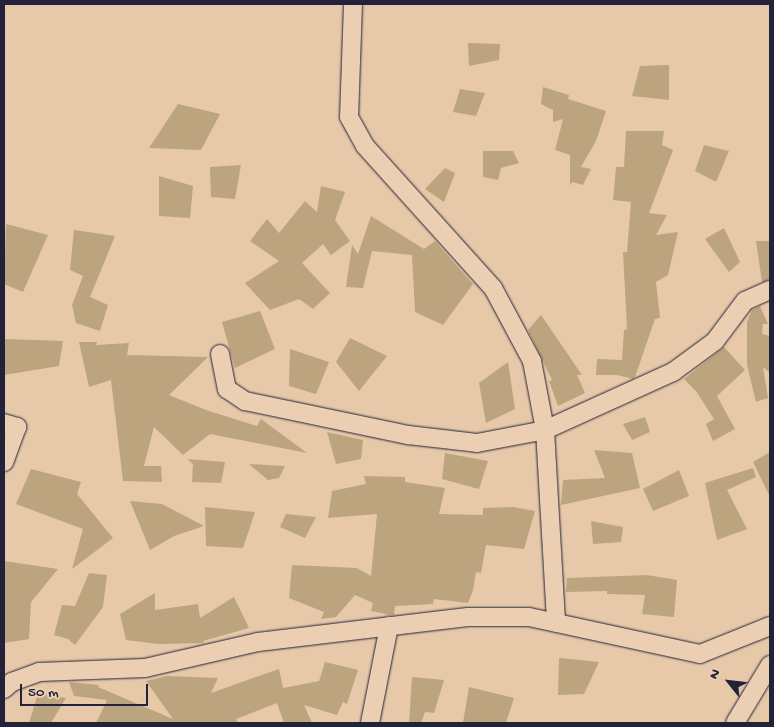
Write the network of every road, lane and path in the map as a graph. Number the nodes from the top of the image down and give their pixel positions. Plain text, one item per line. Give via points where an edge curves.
1 (353, 4) edge
2 (770, 290) edge
3 (220, 354) dead end
4 (4, 423) edge
5 (545, 430) junction
6 (4, 462) edge
7 (556, 623) junction
8 (388, 626) junction
9 (770, 626) edge
10 (770, 665) edge
11 (4, 689) edge
12 (370, 723) edge
13 (735, 723) edge

1 - 5 street via 349,117 365,146 493,288 532,361
2 - 5 street via 745,301 715,341 673,372
3 - 5 street via 227,389 245,401 408,435 477,444
4 - 6 street via 17,427
5 - 7 street
7 - 8 street via 529,617 468,617
7 - 9 street via 700,654
8 - 11 street via 258,642 146,668 39,672 12,682
8 - 12 street
10 - 13 street

